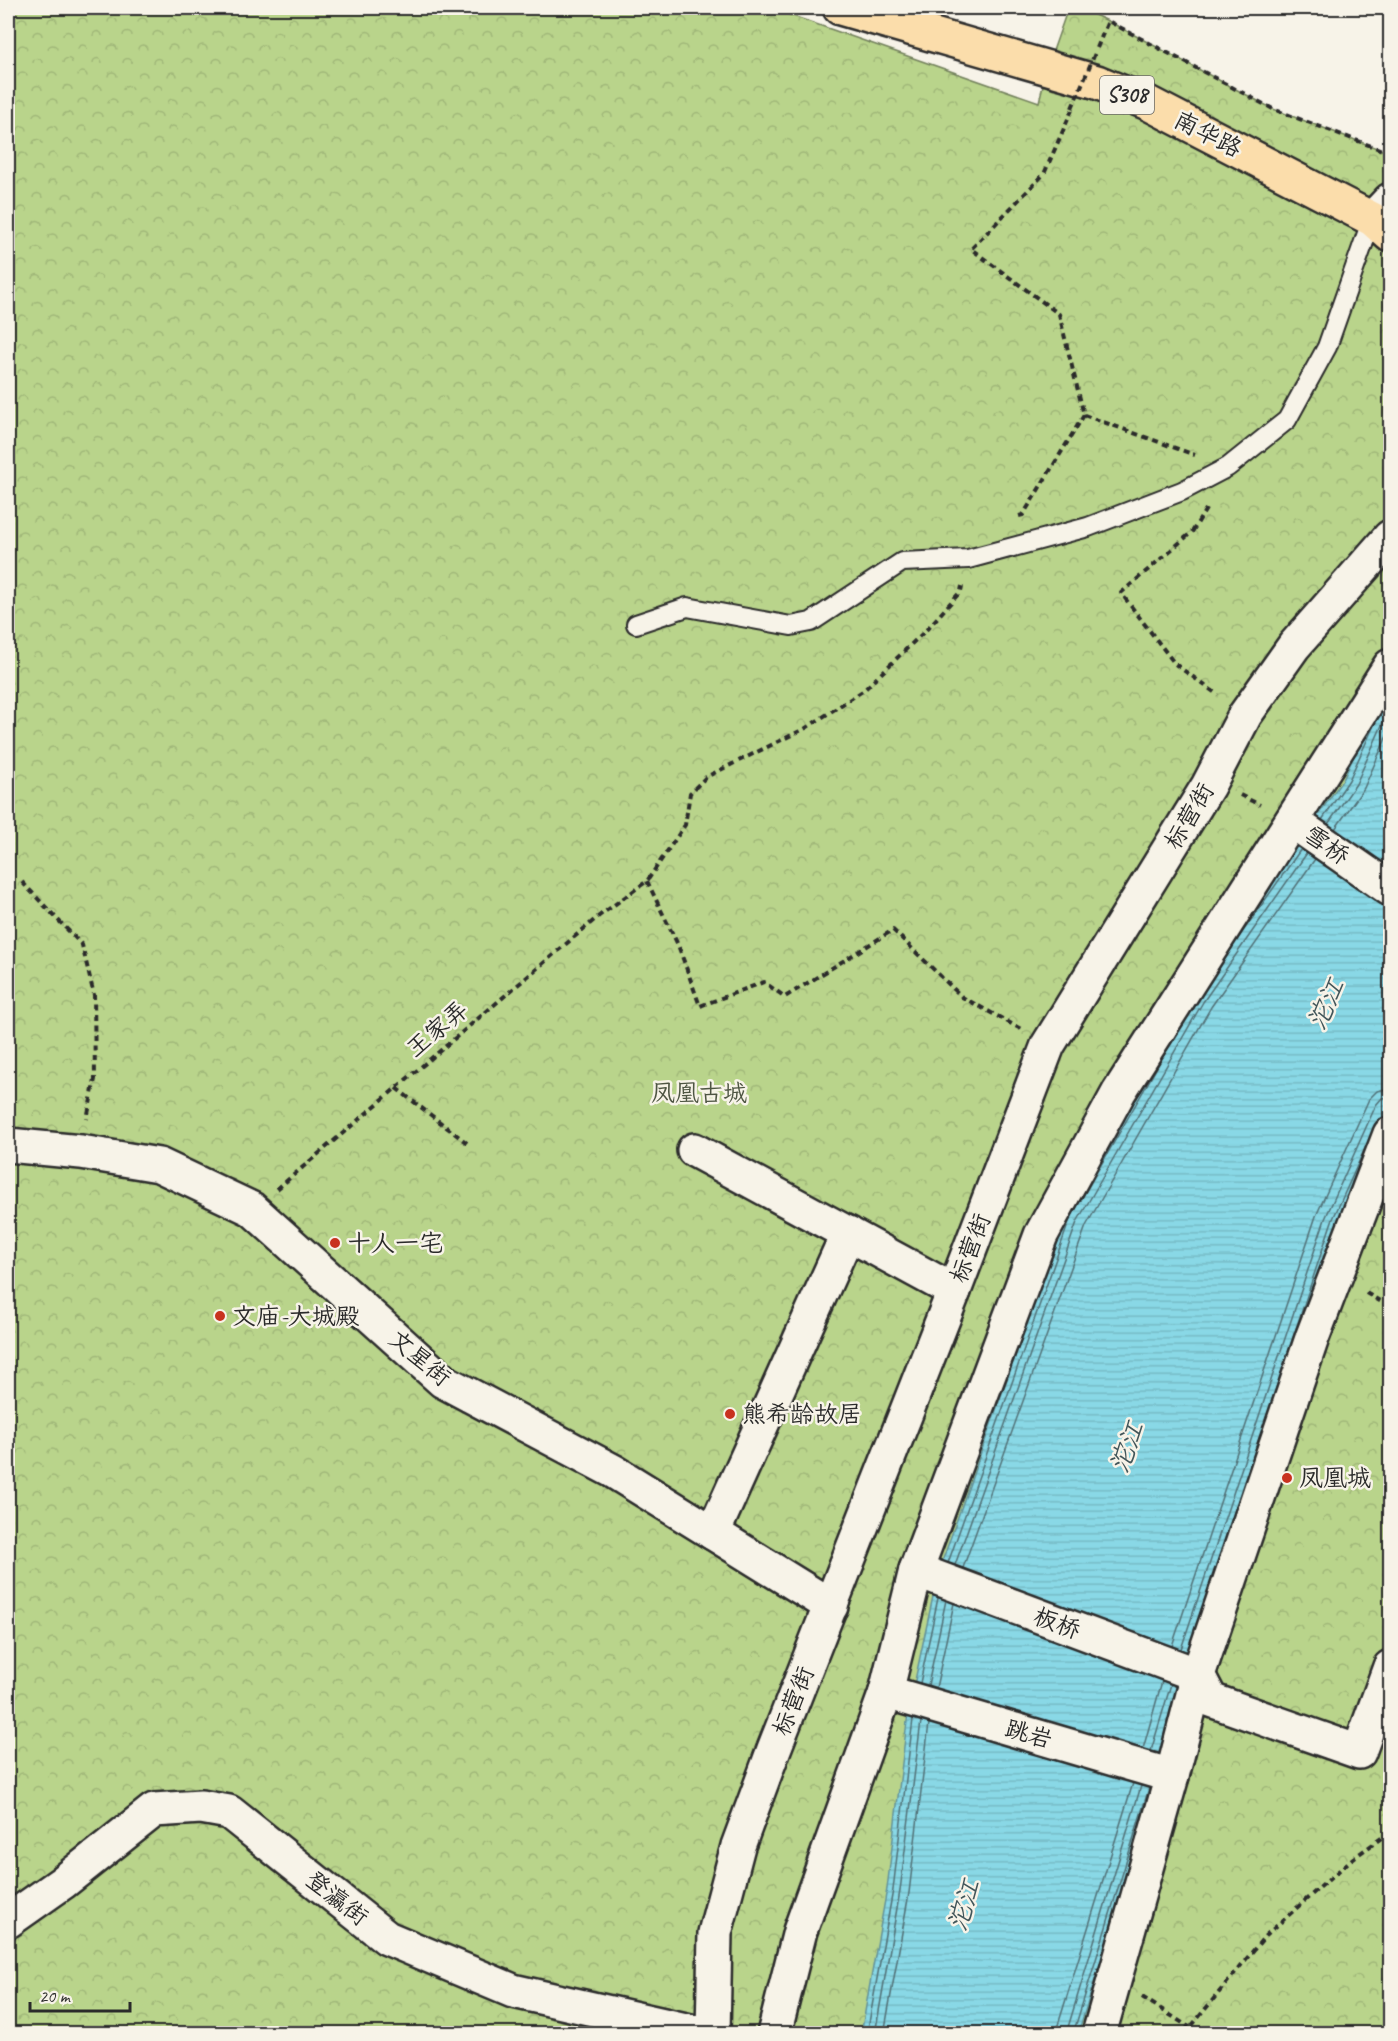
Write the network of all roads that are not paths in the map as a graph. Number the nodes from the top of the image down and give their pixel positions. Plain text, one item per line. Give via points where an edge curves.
1 (840, 8) edge
2 (1384, 218) edge
3 (1390, 537) edge
4 (636, 624) dead end
5 (1390, 666) edge
6 (1292, 821) junction
7 (1390, 889) edge
8 (1390, 1134) edge
9 (8, 1145) edge
10 (694, 1150) dead end
11 (848, 1233) junction
12 (954, 1291) junction
13 (712, 1533) junction
14 (916, 1570) junction
15 (831, 1606) junction
16 (1390, 1667) edge
17 (1198, 1675) junction
18 (886, 1692) junction
19 (1172, 1776) junction
20 (8, 1921) edge
21 (704, 2034) edge
22 (713, 2034) edge
23 (774, 2034) edge
24 (1099, 2034) edge

1 - 2 main road, 南华路 / S308 via 1096,82 1148,103
2 - 4 lane via 1327,347 1287,420 1228,467 1182,491 1088,528 968,559 902,562 811,622 791,626 687,607
3 - 12 street, 标营街 via 1294,646 1245,715 1208,786 1047,1045
5 - 6 street
6 - 7 street, 雪桥
6 - 14 street via 1119,1092 1041,1235
8 - 17 street via 1312,1338
9 - 13 street, 文星街 via 159,1165 252,1209 443,1381 613,1471
10 - 11 street
11 - 12 street
11 - 13 street
12 - 15 street, 标营街
13 - 15 street, 文星街
14 - 17 street, 板桥
14 - 18 street
15 - 22 street, 标营街 via 738,1846 715,1933
16 - 17 street via 1359,1752 1211,1700
17 - 19 street
18 - 19 street, 跳岩
18 - 23 street via 800,1931
19 - 24 street
20 - 21 street, 登瀛街 via 154,1810 201,1807 229,1812 387,1938 513,1991

